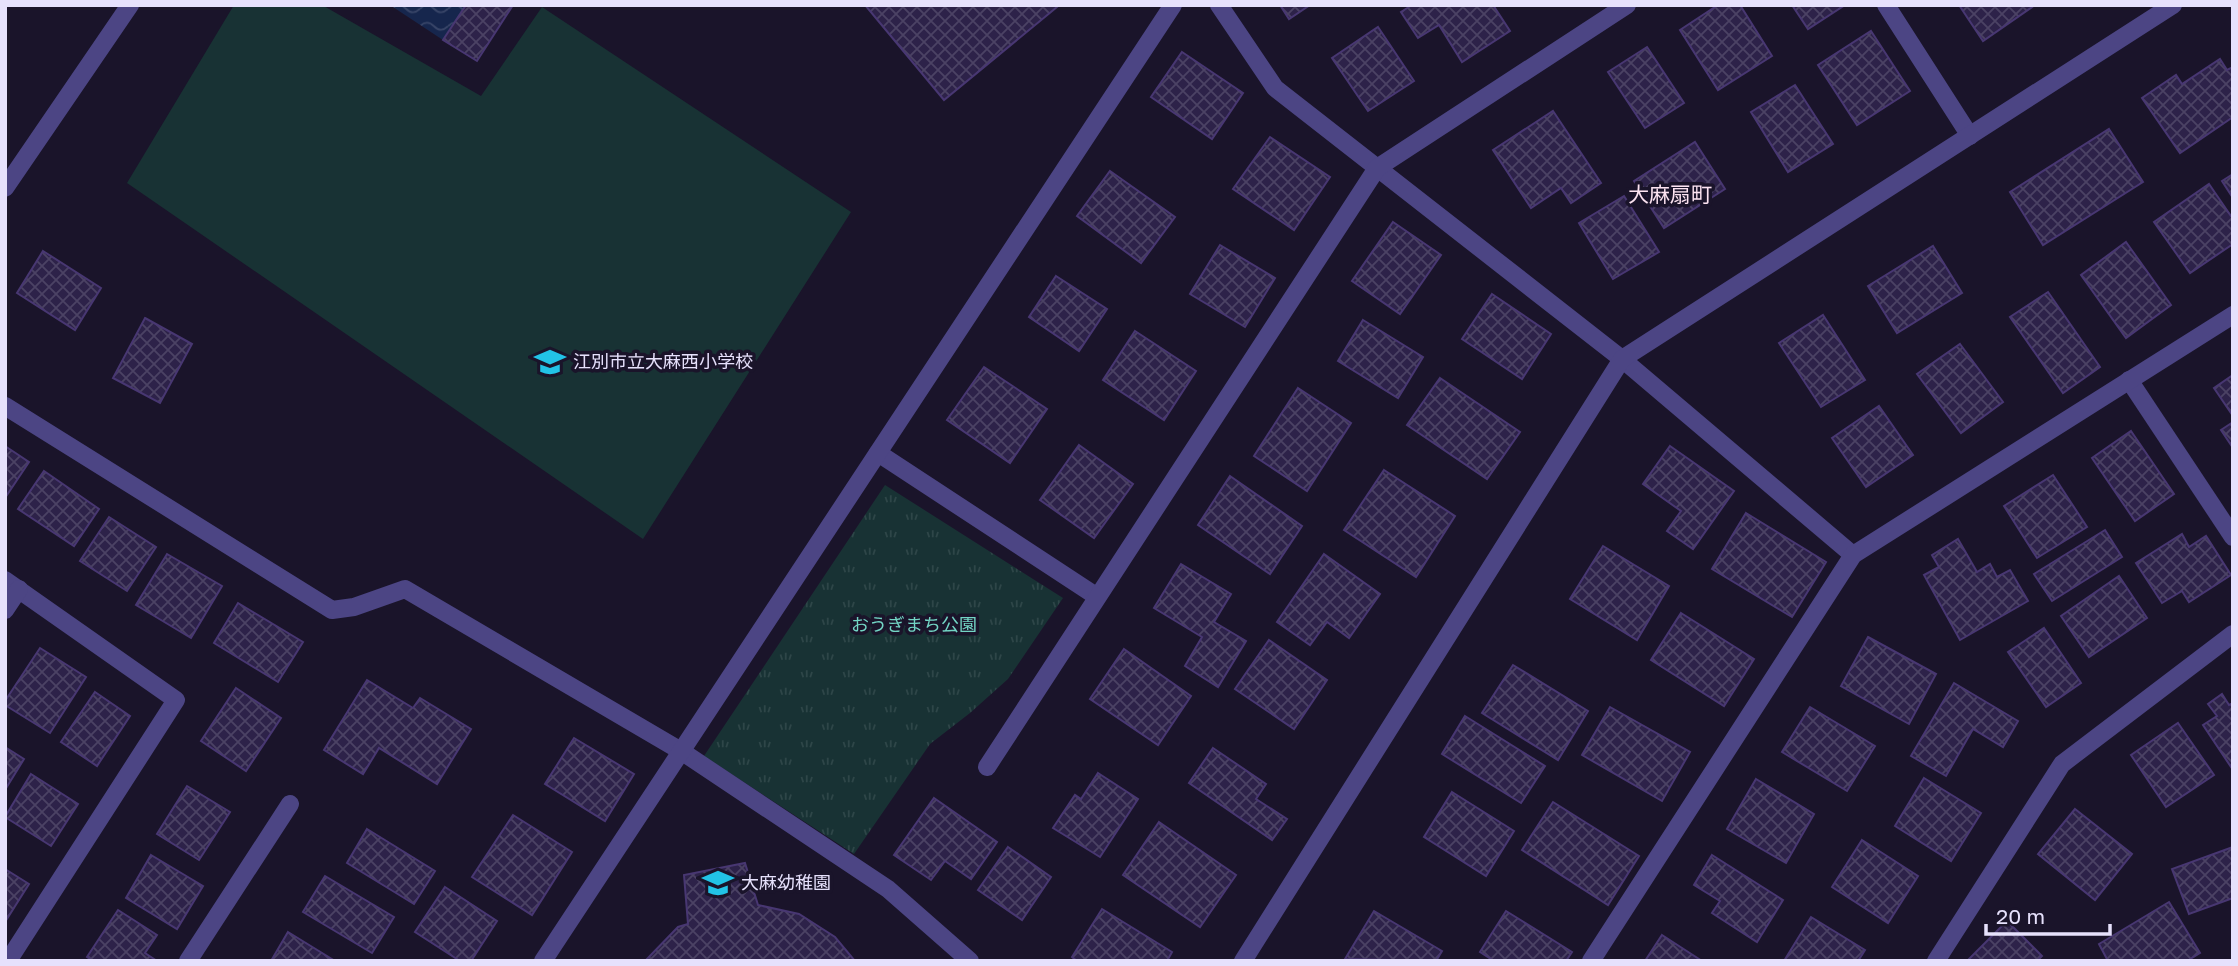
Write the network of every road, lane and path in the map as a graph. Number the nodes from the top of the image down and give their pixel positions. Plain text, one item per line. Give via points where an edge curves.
1 (130, 5) edge
2 (1172, 5) edge
3 (1219, 5) edge
4 (1627, 5) edge
5 (1886, 5) edge
6 (2173, 5) edge
7 (1969, 136) junction
8 (1377, 168) junction
9 (5, 188) edge
10 (2233, 315) edge
11 (1622, 359) junction
12 (2129, 380) junction
13 (5, 406) edge
14 (878, 453) junction
15 (2233, 537) edge
16 (1853, 555) junction
17 (12, 585) edge
18 (1096, 596) junction
19 (5, 610) edge
20 (2233, 634) edge
21 (681, 751) junction
22 (987, 767) dead end
23 (290, 804) dead end
24 (8, 961) edge
25 (188, 961) edge
26 (543, 961) edge
27 (970, 961) edge
28 (1243, 961) edge
29 (1591, 961) edge
30 (1936, 961) edge

1 - 9 street
2 - 14 street
3 - 8 street via 1275,88
4 - 8 street
5 - 7 street
6 - 7 street
7 - 11 street
8 - 11 street
8 - 18 street
10 - 12 street
11 - 16 street
11 - 28 street
12 - 15 street
12 - 16 street
13 - 21 street via 332,610 405,589
14 - 18 street
14 - 21 street
16 - 29 street
17 - 19 street
17 - 24 street via 176,700
18 - 22 street
20 - 30 street via 2062,764
21 - 26 street
21 - 27 street via 888,889
23 - 25 street

